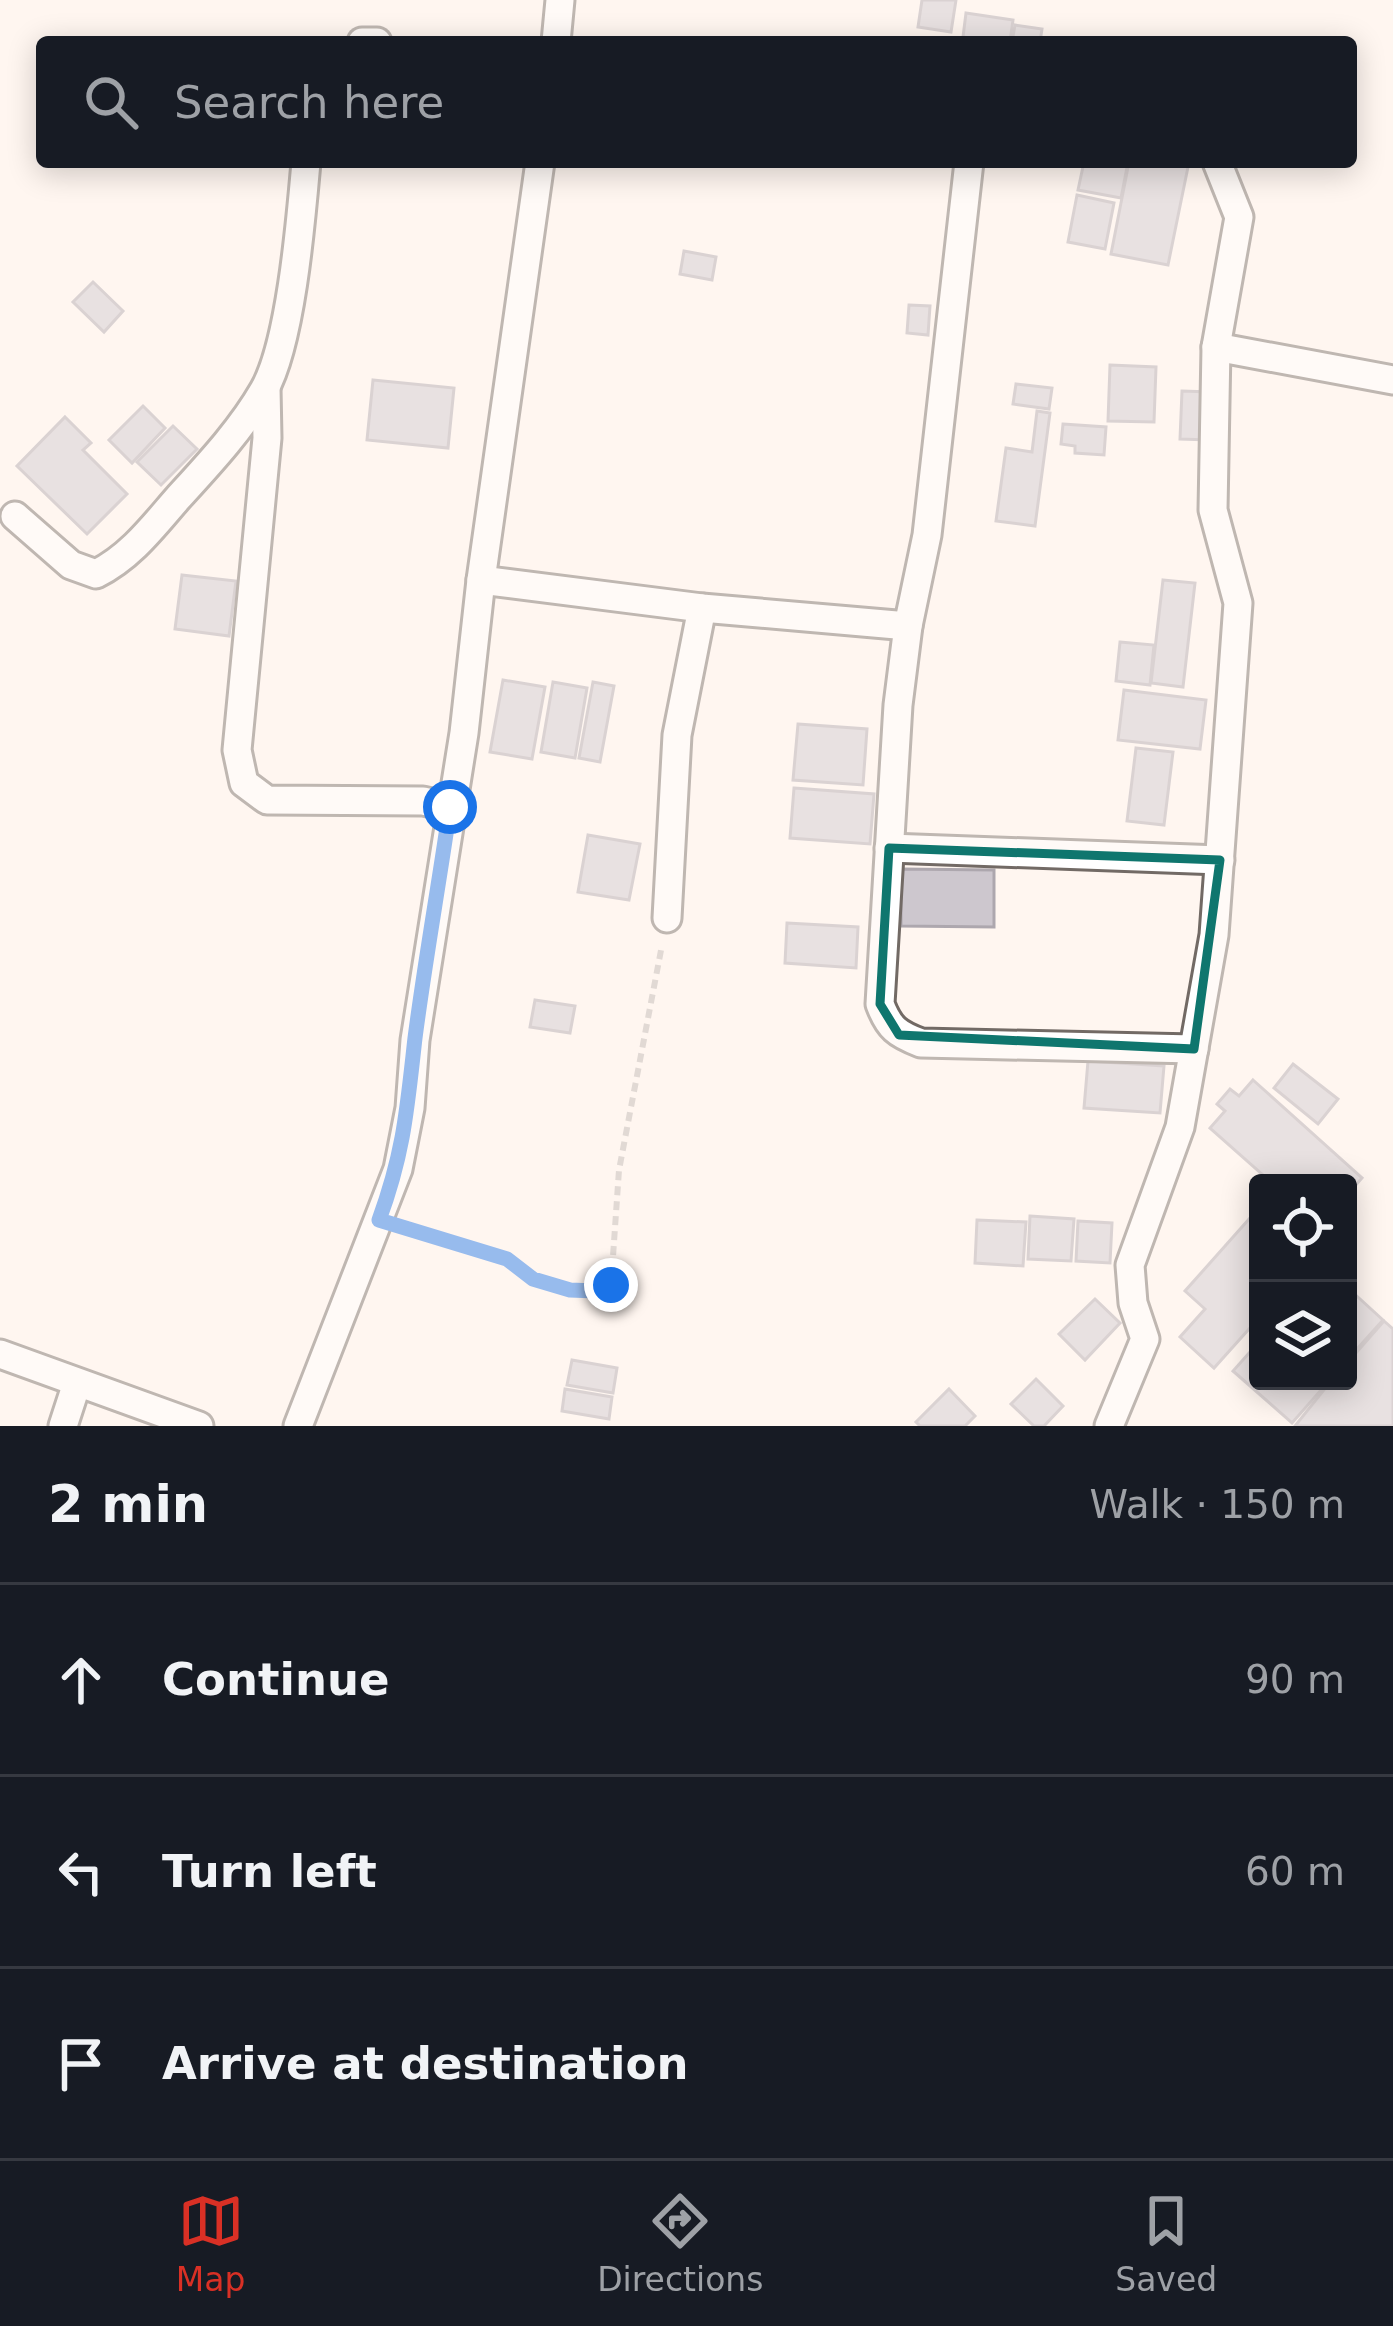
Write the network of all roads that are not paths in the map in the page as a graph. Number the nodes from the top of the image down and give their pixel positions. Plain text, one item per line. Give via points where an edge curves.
1 (560, 0) edge
2 (557, 36) edge
3 (305, 168) edge
4 (539, 168) edge
5 (968, 168) edge
6 (1219, 168) edge
7 (1216, 347) junction
8 (1393, 380) edge
9 (266, 388) junction
10 (15, 516) dead end
11 (481, 580) junction
12 (701, 608) junction
13 (908, 626) junction
14 (450, 807) junction
15 (890, 848) junction
16 (1220, 860) junction
17 (667, 918) road end
18 (1194, 1048) junction
19 (0, 1354) edge
20 (77, 1383) junction
21 (63, 1426) edge
22 (199, 1426) edge
23 (298, 1426) edge
24 (1109, 1426) edge

1 - 2 street
3 - 9 street via 298,244
4 - 11 street
5 - 13 street via 927,535
6 - 7 street via 1239,217
7 - 8 street
7 - 16 street via 1213,510 1238,603
9 - 10 street via 118,563 96,574 71,565
9 - 14 street via 237,750 244,783 267,800
11 - 12 street
11 - 14 street
12 - 13 street
12 - 17 street via 677,735
13 - 15 street
14 - 23 street via 398,1168
15 - 16 street
15 - 18 street via 880,1004 898,1035 921,1043
16 - 18 street
18 - 24 street via 1180,1127 1130,1265 1145,1339
19 - 20 street
20 - 21 street
20 - 22 street

